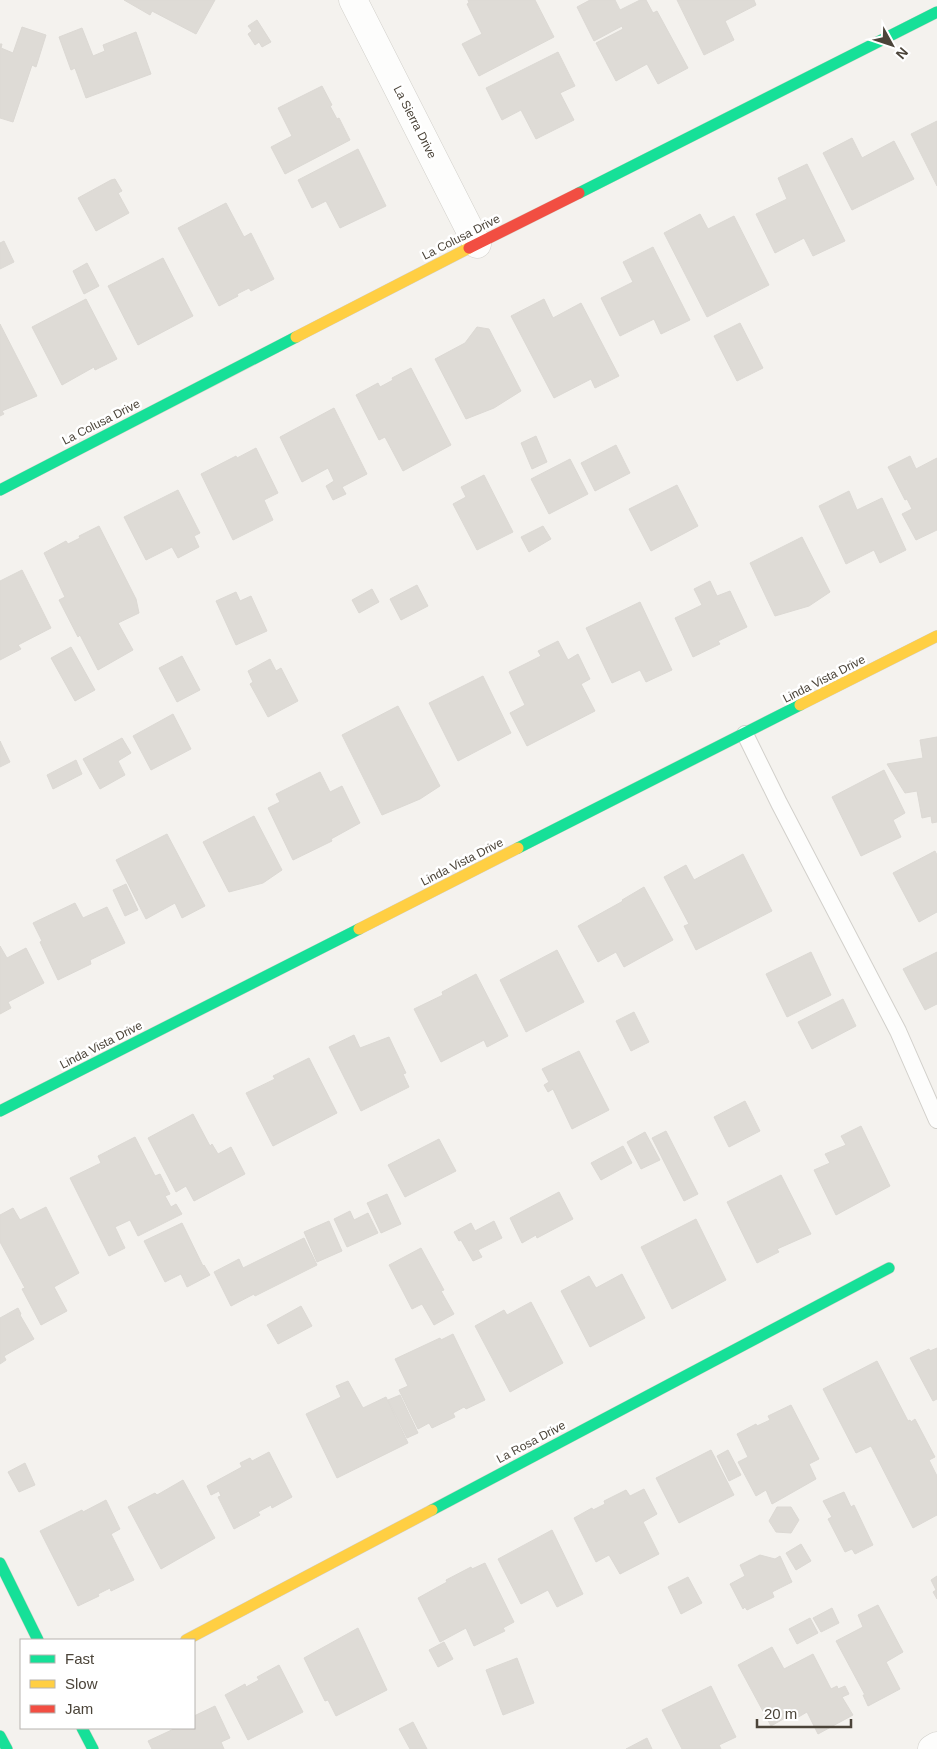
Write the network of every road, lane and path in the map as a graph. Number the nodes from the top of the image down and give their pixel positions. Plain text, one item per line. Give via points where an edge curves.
1 (353, 0) edge
2 (937, 12) edge
3 (477, 244) junction
4 (0, 490) edge
5 (937, 636) edge
6 (746, 734) junction
7 (0, 1111) edge
8 (937, 1120) edge
9 (889, 1268) dead end
10 (0, 1563) edge
11 (38, 1639) edge
12 (188, 1639) edge
13 (83, 1729) edge
14 (0, 1736) edge
15 (937, 1746) edge
16 (7, 1749) edge
17 (93, 1749) edge
18 (932, 1749) edge

1 - 3 street, La Sierra Drive
2 - 3 street, La Colusa Drive
3 - 4 street, La Colusa Drive
5 - 6 street, Linda Vista Drive
6 - 7 street, Linda Vista Drive
6 - 8 lane via 898,1031
9 - 12 street, La Rosa Drive
10 - 11 street
13 - 17 street
14 - 16 street
15 - 18 street

